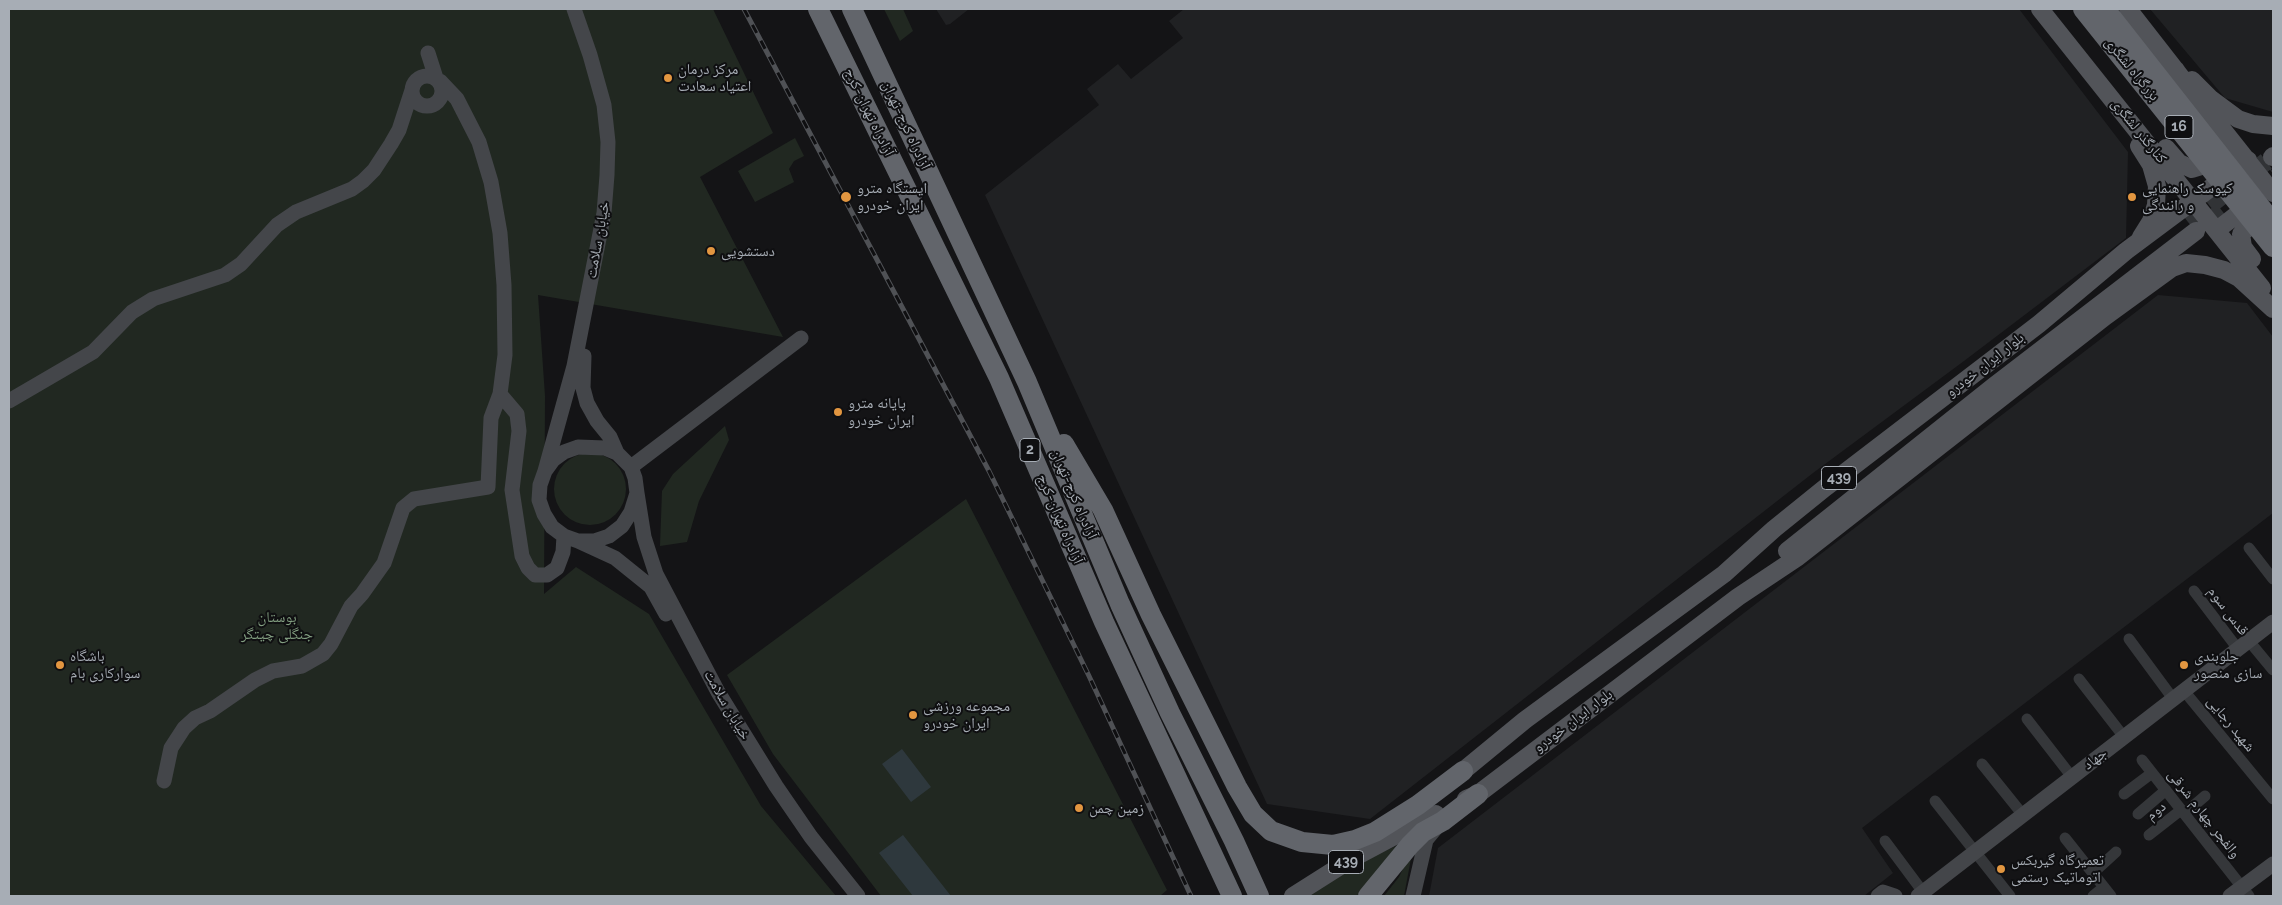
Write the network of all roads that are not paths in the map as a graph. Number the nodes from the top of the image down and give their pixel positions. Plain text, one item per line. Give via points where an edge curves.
1 (574, 9) edge
2 (581, 9) edge
3 (818, 9) edge
4 (852, 9) edge
5 (2032, 9) edge
6 (2040, 9) edge
7 (2051, 9) edge
8 (2083, 9) edge
9 (2106, 9) edge
10 (2128, 9) edge
11 (2149, 35) junction
12 (2175, 69) junction
13 (438, 80) junction
14 (415, 84) junction
15 (429, 106) junction
16 (467, 116) junction
17 (401, 122) junction
18 (2273, 126) edge
19 (2248, 160) junction
20 (2272, 189) edge
21 (2194, 200) junction
22 (2273, 217) edge
23 (2273, 223) edge
24 (2192, 226) tunnel mouth
25 (2217, 230) junction
26 (2273, 247) edge
27 (2126, 251) junction
28 (2273, 288) edge
29 (2273, 302) edge
30 (2273, 309) edge
31 (801, 338) dead end
32 (1026, 382) junction
33 (500, 394) junction
34 (9, 401) edge
35 (617, 453) junction
36 (1900, 453) junction
37 (631, 467) junction
38 (545, 471) junction
39 (637, 493) junction
40 (571, 538) junction
41 (2249, 548) dead end
42 (1724, 574) junction
43 (2273, 579) edge
44 (2194, 591) dead end
45 (1738, 597) junction
46 (2273, 622) edge
47 (2128, 639) dead end
48 (2244, 645) junction
49 (2273, 670) edge
50 (2079, 679) dead end
51 (2180, 696) junction
52 (1550, 702) junction
53 (2027, 719) dead end
54 (1567, 725) junction
55 (2124, 737) junction
56 (2142, 760) dead end
57 (1982, 764) dead end
58 (1463, 771) joint
59 (2152, 772) junction
60 (2072, 777) junction
61 (164, 781) dead end
62 (2166, 790) junction
63 (1478, 794) junction
64 (2124, 794) dead end
65 (2205, 796) dead end
66 (2273, 799) edge
67 (1935, 801) dead end
68 (2183, 812) junction
69 (2138, 814) dead end
70 (2023, 815) junction
71 (1443, 821) junction
72 (2149, 835) dead end
73 (2065, 838) dead end
74 (1885, 841) dead end
75 (1975, 852) junction
76 (2116, 852) dead end
77 (2273, 864) edge
78 (2093, 873) junction
79 (2108, 892) edge
80 (2240, 893) edge
81 (1920, 894) edge
82 (849, 896) edge
83 (858, 896) edge
84 (1232, 896) edge
85 (1259, 896) edge
86 (1293, 896) edge
87 (1368, 896) edge
88 (1413, 896) edge
89 (1878, 896) edge
90 (1895, 896) edge
91 (2010, 896) edge
92 (2093, 896) edge

1 - 38 street, خیابان سلامت via 604,105 607,175 604,214 574,366
2 - 35 street, خیابان سلامت via 604,79 616,145 616,174 587,332 583,388 587,403
3 - 84 highway, آزادراه تهران-کرج / 2 via 999,378 1104,622
4 - 32 highway, آزادراه کرج-تهران / 2
5 - 27 main road via 2151,165 2157,186 2156,205 2143,234
6 - 21 main road, کنارگذر لشگری
7 - 12 main road via 2179,163 2186,168 2199,168 2216,155 2219,140 2209,118
8 - 26 highway, بزرگراه لشگری / 16, bridge
9 - 23 highway, بزرگراه لشگری / 16, bridge
10 - 11 main road
11 - 12 main road
11 - 18 main road via 2226,111 2253,124
12 - 19 main road
13 - 14 street via 426,75
13 - 14 street via 428,53
13 - 15 street via 443,96 439,102
13 - 16 street via 457,99
14 - 15 street via 413,98 418,104
14 - 17 street
15 - 16 street via 450,108
15 - 17 street
16 - 33 street via 491,182 500,233 505,346
17 - 34 street via 381,160 358,185 296,212 277,225 241,264 225,275 153,299 132,312 93,352
19 - 20 main road
19 - 21 main road, بلوار ایران خودرو / 439
20 - 25 main road
21 - 25 main road, کنارگذر لشگری
21 - 27 main road, بلوار ایران خودرو / 439
22 - 28 main road via 2256,220 2242,234 2241,241
24 - 36 main road, بلوار ایران خودرو
25 - 29 main road, کنارگذر لشگری
27 - 42 main road, بلوار ایران خودرو / 439 via 2039,324 1781,523
30 - 45 main road, بلوار ایران خودرو / 439 via 2239,278 2224,270 2186,263 2172,268 1798,557
31 - 37 street
32 - 58 highway via 1103,510 1150,616 1237,787 1253,814 1271,831 1302,842 1332,845 1355,840 1375,832 1418,805
32 - 85 highway, آزادراه کرج-تهران / 2 via 1124,612
33 - 40 street via 516,414 519,431 512,490 522,556 528,568 535,575 547,575 557,568
33 - 61 street via 491,418 488,487 414,499 403,508 384,563 351,606 323,654 302,666 273,671 195,718 171,748
35 - 37 street
35 - 38 street via 605,448 578,447 564,452
36 - 42 main road, بلوار ایران خودرو
36 - 45 main road, بلوار ایران خودرو
37 - 39 street
38 - 40 street via 539,500 544,514 552,527
39 - 40 street via 622,526 609,536 594,541
39 - 83 street, خیابان سلامت via 644,536 656,574 718,692 810,837
40 - 82 street, خیابان سلامت via 615,558 651,587 760,780 788,821
41 - 43 street
42 - 52 main road, بلوار ایران خودرو / 439
44 - 48 street, قدس سوم
45 - 54 main road, بلوار ایران خودرو / 439
46 - 48 street, جهاد
47 - 51 street, شهید رجایی
48 - 49 street, قدس سوم
48 - 51 street, جهاد
50 - 55 street
51 - 55 street, جهاد
51 - 66 street, شهید رجایی
52 - 54 main road
52 - 58 main road, بلوار ایران خودرو / 439
53 - 60 street
54 - 63 main road, بلوار ایران خودرو / 439
55 - 60 street, جهاد
56 - 59 street, والفجر چهارم شرقی
57 - 70 street
59 - 62 street, والفجر چهارم شرقی
59 - 64 street
60 - 70 street, جهاد
62 - 68 street, والفجر چهارم شرقی
62 - 69 street
63 - 71 highway
63 - 86 main road, بلوار ایران خودرو / 439 via 1338,867
65 - 68 street, دوم
67 - 75 street
68 - 72 street, دوم
68 - 80 street, والفجر چهارم شرقی
70 - 75 street, جهاد
71 - 87 highway via 1410,844
71 - 88 street via 1426,840
73 - 78 street
74 - 81 street
75 - 81 street, جهاد
75 - 91 street
76 - 78 street
77 - 80 street
78 - 79 street
79 - 92 street
89 - 90 street via 1883,892

